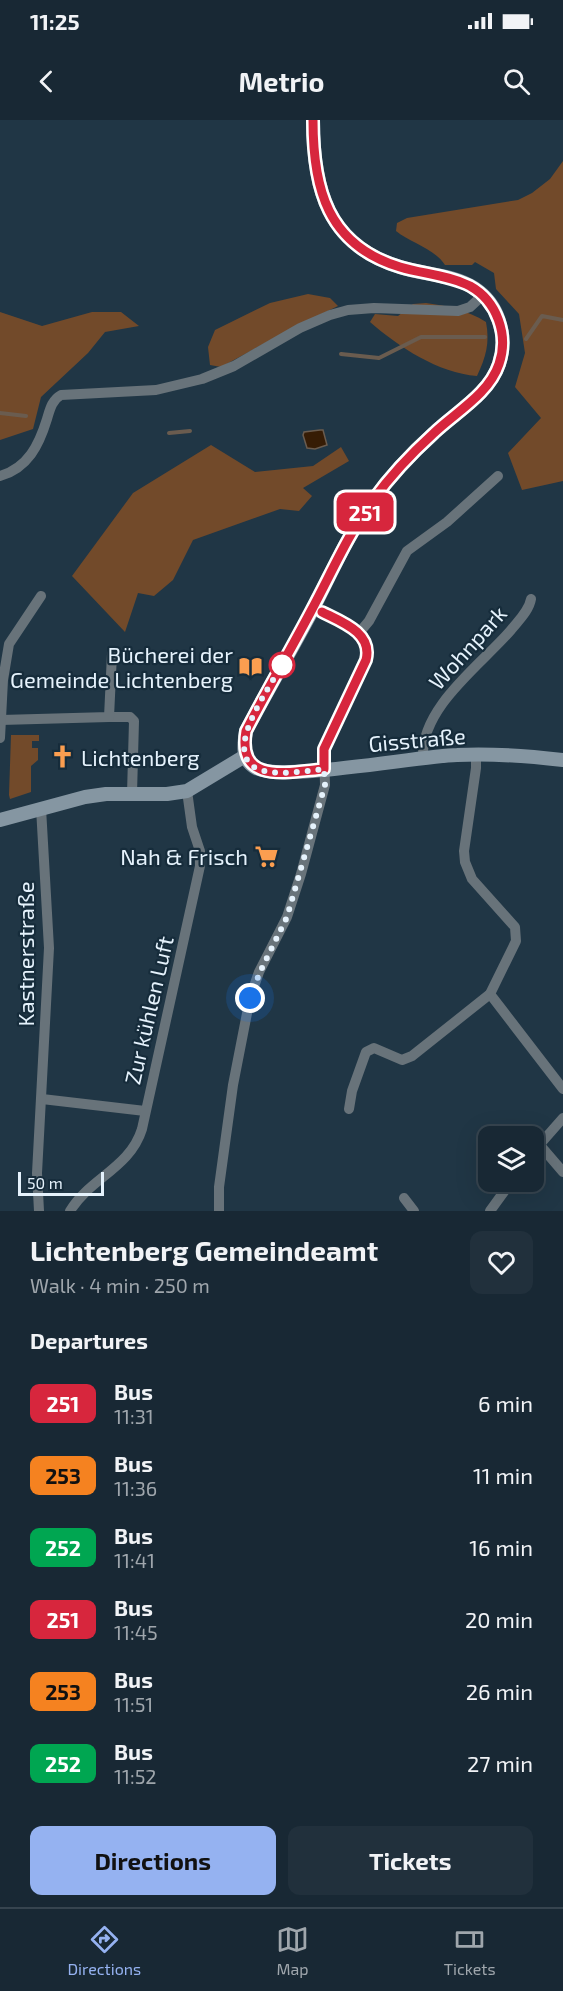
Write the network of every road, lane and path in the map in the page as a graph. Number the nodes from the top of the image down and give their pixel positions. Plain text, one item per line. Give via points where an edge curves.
1 (313, 120) edge
2 (483, 295) junction
3 (0, 476) edge
4 (498, 476) dead end
5 (41, 596) dead end
6 (531, 599) dead end
7 (313, 608) junction
8 (359, 633) junction
9 (112, 654) dead end
10 (2, 680) edge
11 (109, 717) junction
12 (1, 720) edge
13 (0, 738) edge
14 (476, 754) junction
15 (245, 756) junction
16 (423, 757) junction
17 (563, 760) edge
18 (324, 769) junction
19 (187, 791) junction
20 (132, 795) junction
21 (41, 808) junction
22 (0, 820) edge
23 (490, 994) junction
24 (563, 1089) edge
25 (42, 1099) junction
26 (349, 1108) dead end
27 (145, 1111) junction
28 (563, 1118) edge
29 (544, 1139) edge
30 (544, 1154) edge
31 (563, 1172) edge
32 (504, 1192) edge
33 (404, 1198) dead end
34 (39, 1211) edge
35 (70, 1211) edge
36 (219, 1211) edge
37 (414, 1211) edge
38 (490, 1211) edge

1 - 2 street via 316,178 327,208 344,233 390,264 460,281
2 - 3 street via 470,307 450,312 374,308 339,312 300,328 225,371 168,388 61,394 52,403 33,453 19,468
2 - 7 street via 501,327 496,372 477,395 404,461 380,491 352,533
4 - 8 street via 447,522 407,551
5 - 10 street via 9,644
6 - 16 street, Wohnpark via 515,624 439,707 424,744
7 - 8 street
7 - 15 street via 246,731
8 - 18 street via 367,655 324,749
9 - 11 street
10 - 12 street
11 - 12 street
11 - 20 street via 130,717 134,721
12 - 13 street
14 - 16 street, Gisstraße
14 - 17 street, Gisstraße
14 - 23 street via 465,862 477,886 514,927 516,937
15 - 18 street, Gisstraße via 265,771
15 - 19 street
16 - 18 street, Gisstraße
18 - 36 street via 323,795 287,917 250,998 232,1085
19 - 20 street
19 - 27 street, Zur kühlen Luft via 200,866
20 - 21 street via 85,796
21 - 22 street
21 - 25 street, Kastnerstraße via 49,948
23 - 24 street
23 - 26 street via 406,1059 369,1049 358,1072
25 - 27 street
25 - 34 street, Kastnerstraße via 37,1173
27 - 35 street, Zur kühlen Luft via 139,1139 129,1155 83,1194
28 - 29 street
30 - 31 street
32 - 38 street
33 - 37 street

